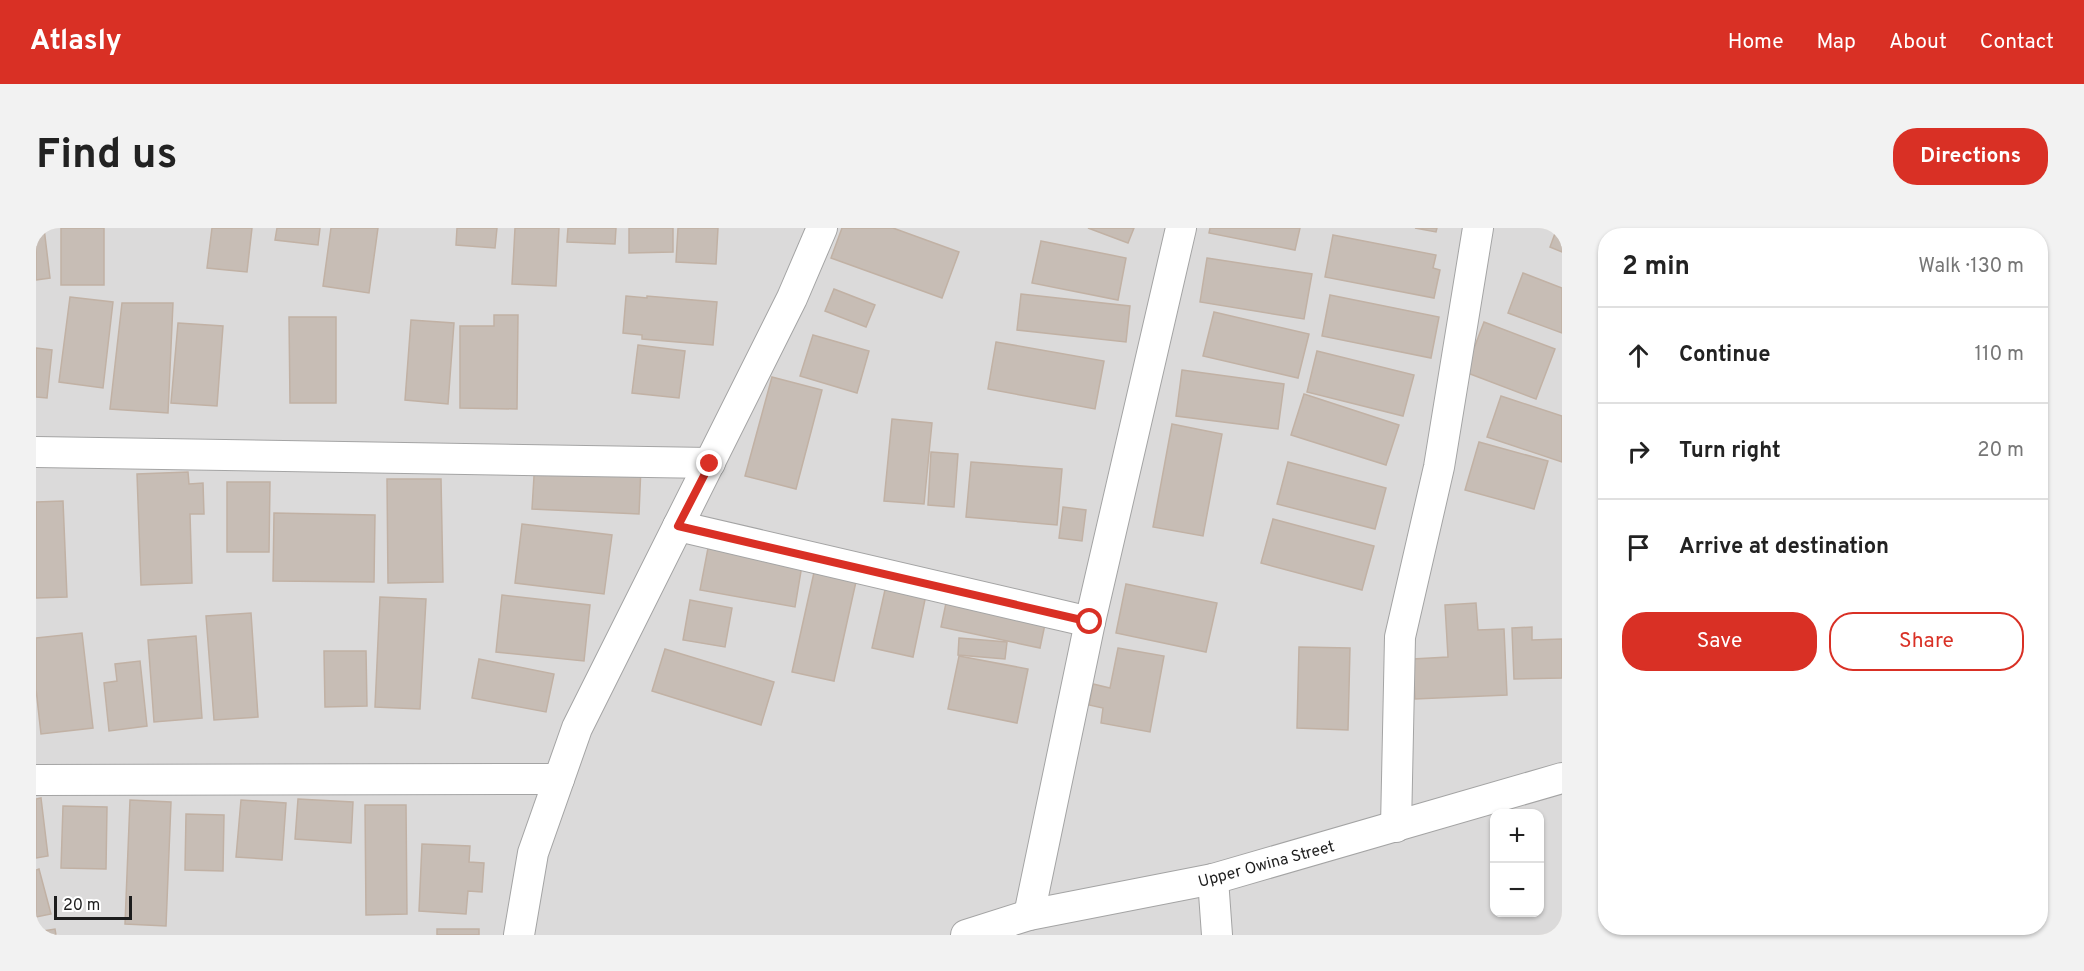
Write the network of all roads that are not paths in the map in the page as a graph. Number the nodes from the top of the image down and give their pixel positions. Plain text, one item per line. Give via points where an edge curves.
1 (822, 228) edge
2 (1181, 228) edge
3 (1478, 228) edge
4 (36, 452) edge
5 (710, 464) junction
6 (678, 526) junction
7 (1090, 622) junction
8 (1562, 778) edge
9 (559, 779) junction
10 (36, 780) edge
11 (1396, 827) junction
12 (1213, 879) junction
13 (1029, 915) junction
14 (519, 935) edge
15 (966, 935) edge
16 (1217, 935) edge

1 - 5 street
2 - 7 street
3 - 11 street via 1439,467 1400,638
4 - 5 street
5 - 6 street
6 - 7 street
6 - 9 street via 577,728
7 - 13 street
8 - 11 street, Upper Owina Street
9 - 10 street
9 - 14 street via 533,853
11 - 12 street, Upper Owina Street
12 - 13 street, Upper Owina Street
12 - 16 street
13 - 15 street, Upper Owina Street

